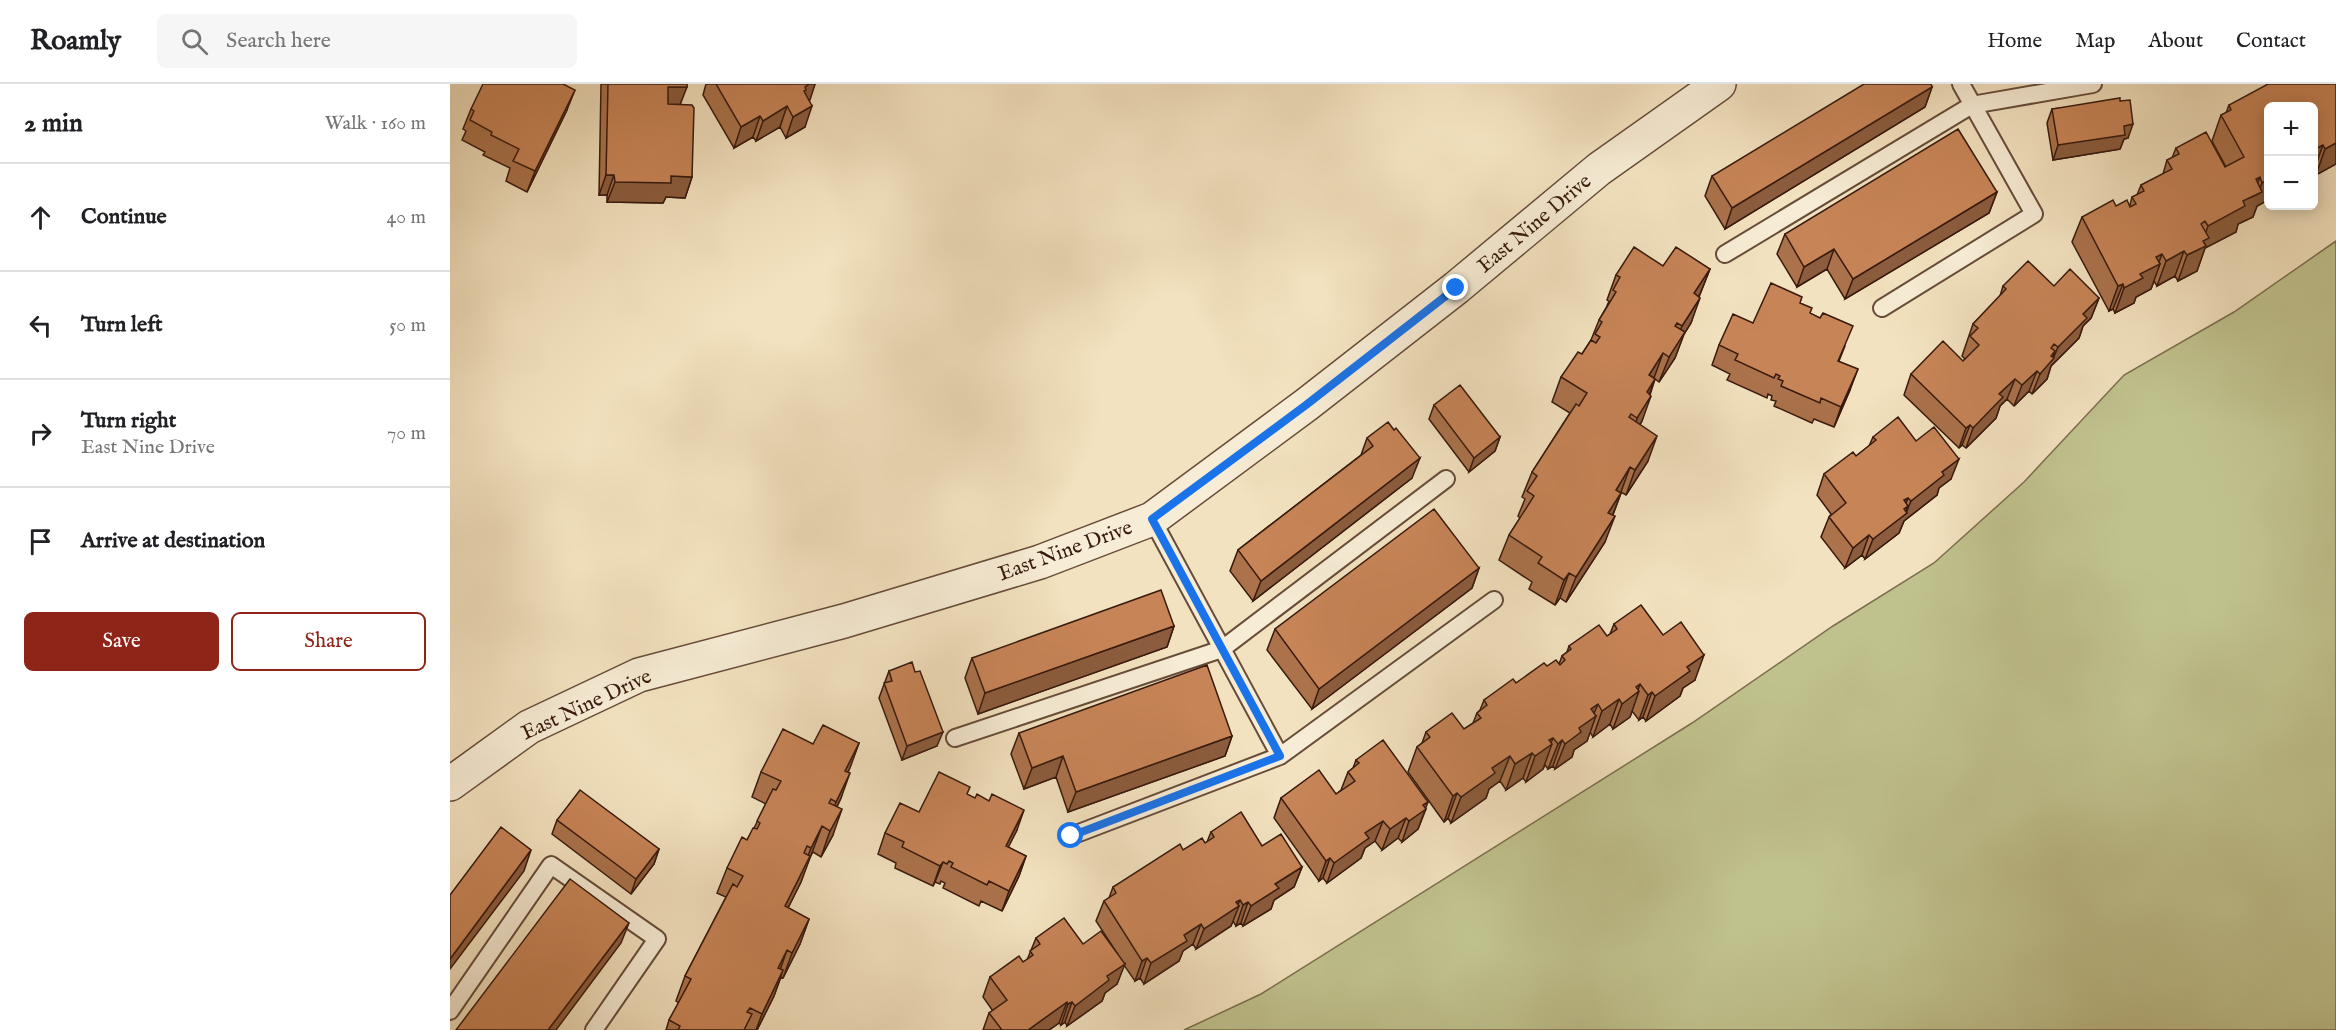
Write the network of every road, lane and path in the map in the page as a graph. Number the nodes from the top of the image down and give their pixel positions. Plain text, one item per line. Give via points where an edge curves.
1 (1719, 84) edge
2 (1961, 84) edge
3 (2093, 84) edge
4 (1972, 105) junction
5 (1725, 254) dead end
6 (1882, 308) dead end
7 (1446, 479) dead end
8 (1152, 519) junction
9 (1494, 600) dead end
10 (1221, 649) junction
11 (956, 738) dead end
12 (1280, 756) junction
13 (450, 784) edge
14 (1071, 836) dead end
15 (450, 1011) edge
16 (594, 1030) edge

1 - 8 street, East Nine Drive via 1599,169 1447,296
2 - 4 lane
3 - 4 lane
4 - 5 lane
4 - 6 lane via 2034,214
7 - 10 lane
8 - 10 lane
8 - 13 street, East Nine Drive via 1040,562 844,621 639,675 529,727
9 - 12 lane
10 - 11 lane
10 - 12 lane
12 - 14 lane
15 - 16 lane via 551,865 657,939

